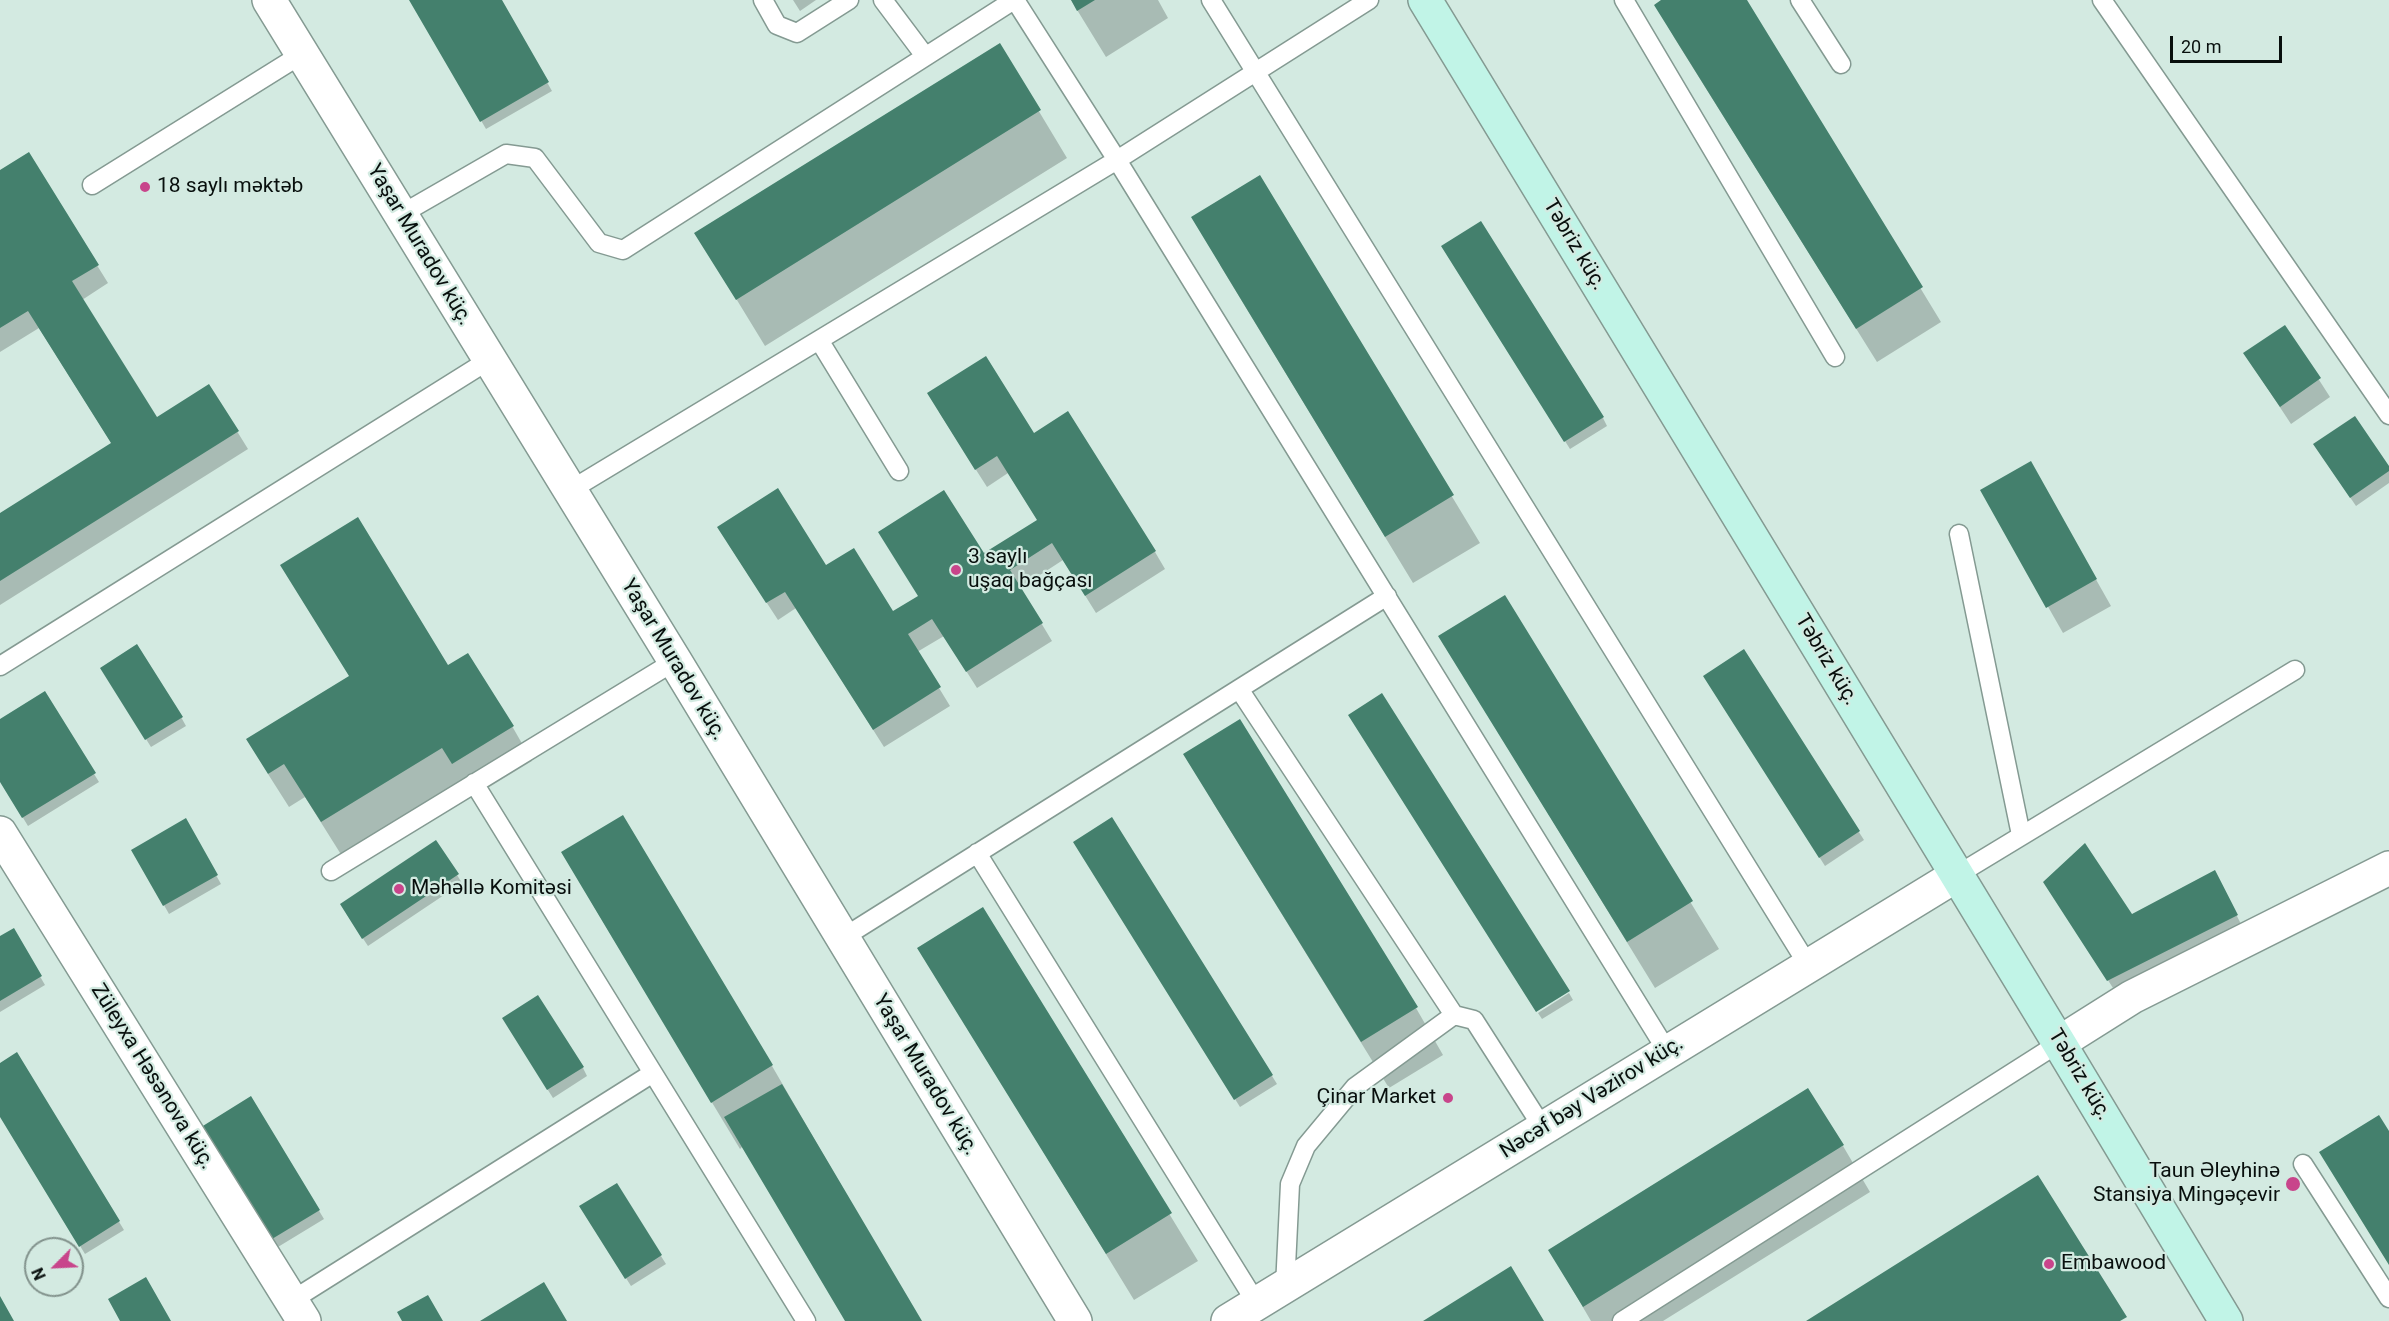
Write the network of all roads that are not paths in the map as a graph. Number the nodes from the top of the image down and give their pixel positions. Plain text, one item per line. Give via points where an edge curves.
1 (269, 0) edge
2 (763, 0) edge
3 (849, 0) edge
4 (883, 0) edge
5 (1014, 0) edge
6 (1211, 0) edge
7 (1368, 0) edge
8 (1425, 0) edge
9 (1624, 0) edge
10 (1800, 0) edge
11 (2102, 0) edge
12 (302, 54) junction
13 (925, 56) junction
14 (1841, 64) dead end
15 (1255, 72) junction
16 (1117, 160) junction
17 (92, 184) dead end
18 (400, 215) junction
19 (819, 340) junction
20 (1835, 357) dead end
21 (489, 360) junction
22 (2389, 415) edge
23 (899, 471) dead end
24 (569, 491) junction
25 (1959, 534) dead end
26 (1387, 596) junction
27 (675, 661) junction
28 (0, 666) edge
29 (2295, 670) dead end
30 (1239, 689) junction
31 (474, 783) junction
32 (0, 833) edge
33 (2021, 835) junction
34 (977, 853) junction
35 (2389, 868) edge
36 (331, 871) dead end
37 (1957, 875) junction
38 (842, 939) junction
39 (1808, 965) junction
40 (1454, 1015) junction
41 (2060, 1043) junction
42 (1667, 1051) junction
43 (653, 1073) junction
44 (1543, 1128) junction
45 (2303, 1164) dead end
46 (1285, 1287) junction
47 (2389, 1298) edge
48 (1257, 1304) junction
49 (298, 1311) edge
50 (806, 1321) edge
51 (1075, 1321) edge
52 (1228, 1321) edge
53 (1622, 1321) edge
54 (2226, 1321) edge

1 - 12 street, Yaşar Muradov küç.
2 - 3 lane via 777,25 797,33
4 - 13 lane
5 - 13 lane
5 - 16 lane
6 - 15 lane
7 - 15 lane
8 - 37 main road, Təbriz küç.
9 - 20 lane
10 - 14 lane
11 - 22 lane
12 - 17 lane
12 - 18 street, Yaşar Muradov küç.
13 - 18 lane via 623,250 600,243 535,158 506,154
15 - 16 lane
15 - 39 lane
16 - 19 lane
16 - 26 lane
18 - 21 street, Yaşar Muradov küç.
19 - 23 lane
19 - 24 lane
21 - 24 street, Yaşar Muradov küç.
21 - 28 lane
24 - 27 street, Yaşar Muradov küç.
25 - 33 lane
26 - 30 lane
26 - 42 lane
27 - 31 lane
27 - 38 street, Yaşar Muradov küç.
29 - 33 lane
30 - 34 lane
30 - 40 lane
31 - 36 lane
31 - 43 lane
32 - 49 street, Züleyxa Həsənova küç.
33 - 37 lane
34 - 38 lane
34 - 48 lane
35 - 41 street via 2132,997
37 - 39 street, Nəcəf bəy Vəzirov küç.
37 - 41 main road, Təbriz küç.
38 - 51 street, Yaşar Muradov küç.
39 - 42 street, Nəcəf bəy Vəzirov küç.
40 - 44 lane via 1474,1020
40 - 46 lane via 1354,1087 1306,1146 1290,1184
41 - 53 lane
41 - 54 main road, Təbriz küç.
42 - 44 street, Nəcəf bəy Vəzirov küç.
43 - 49 lane
43 - 50 lane
44 - 46 street, Nəcəf bəy Vəzirov küç.
45 - 47 lane
46 - 48 street, Nəcəf bəy Vəzirov küç.
48 - 52 street, Nəcəf bəy Vəzirov küç.

